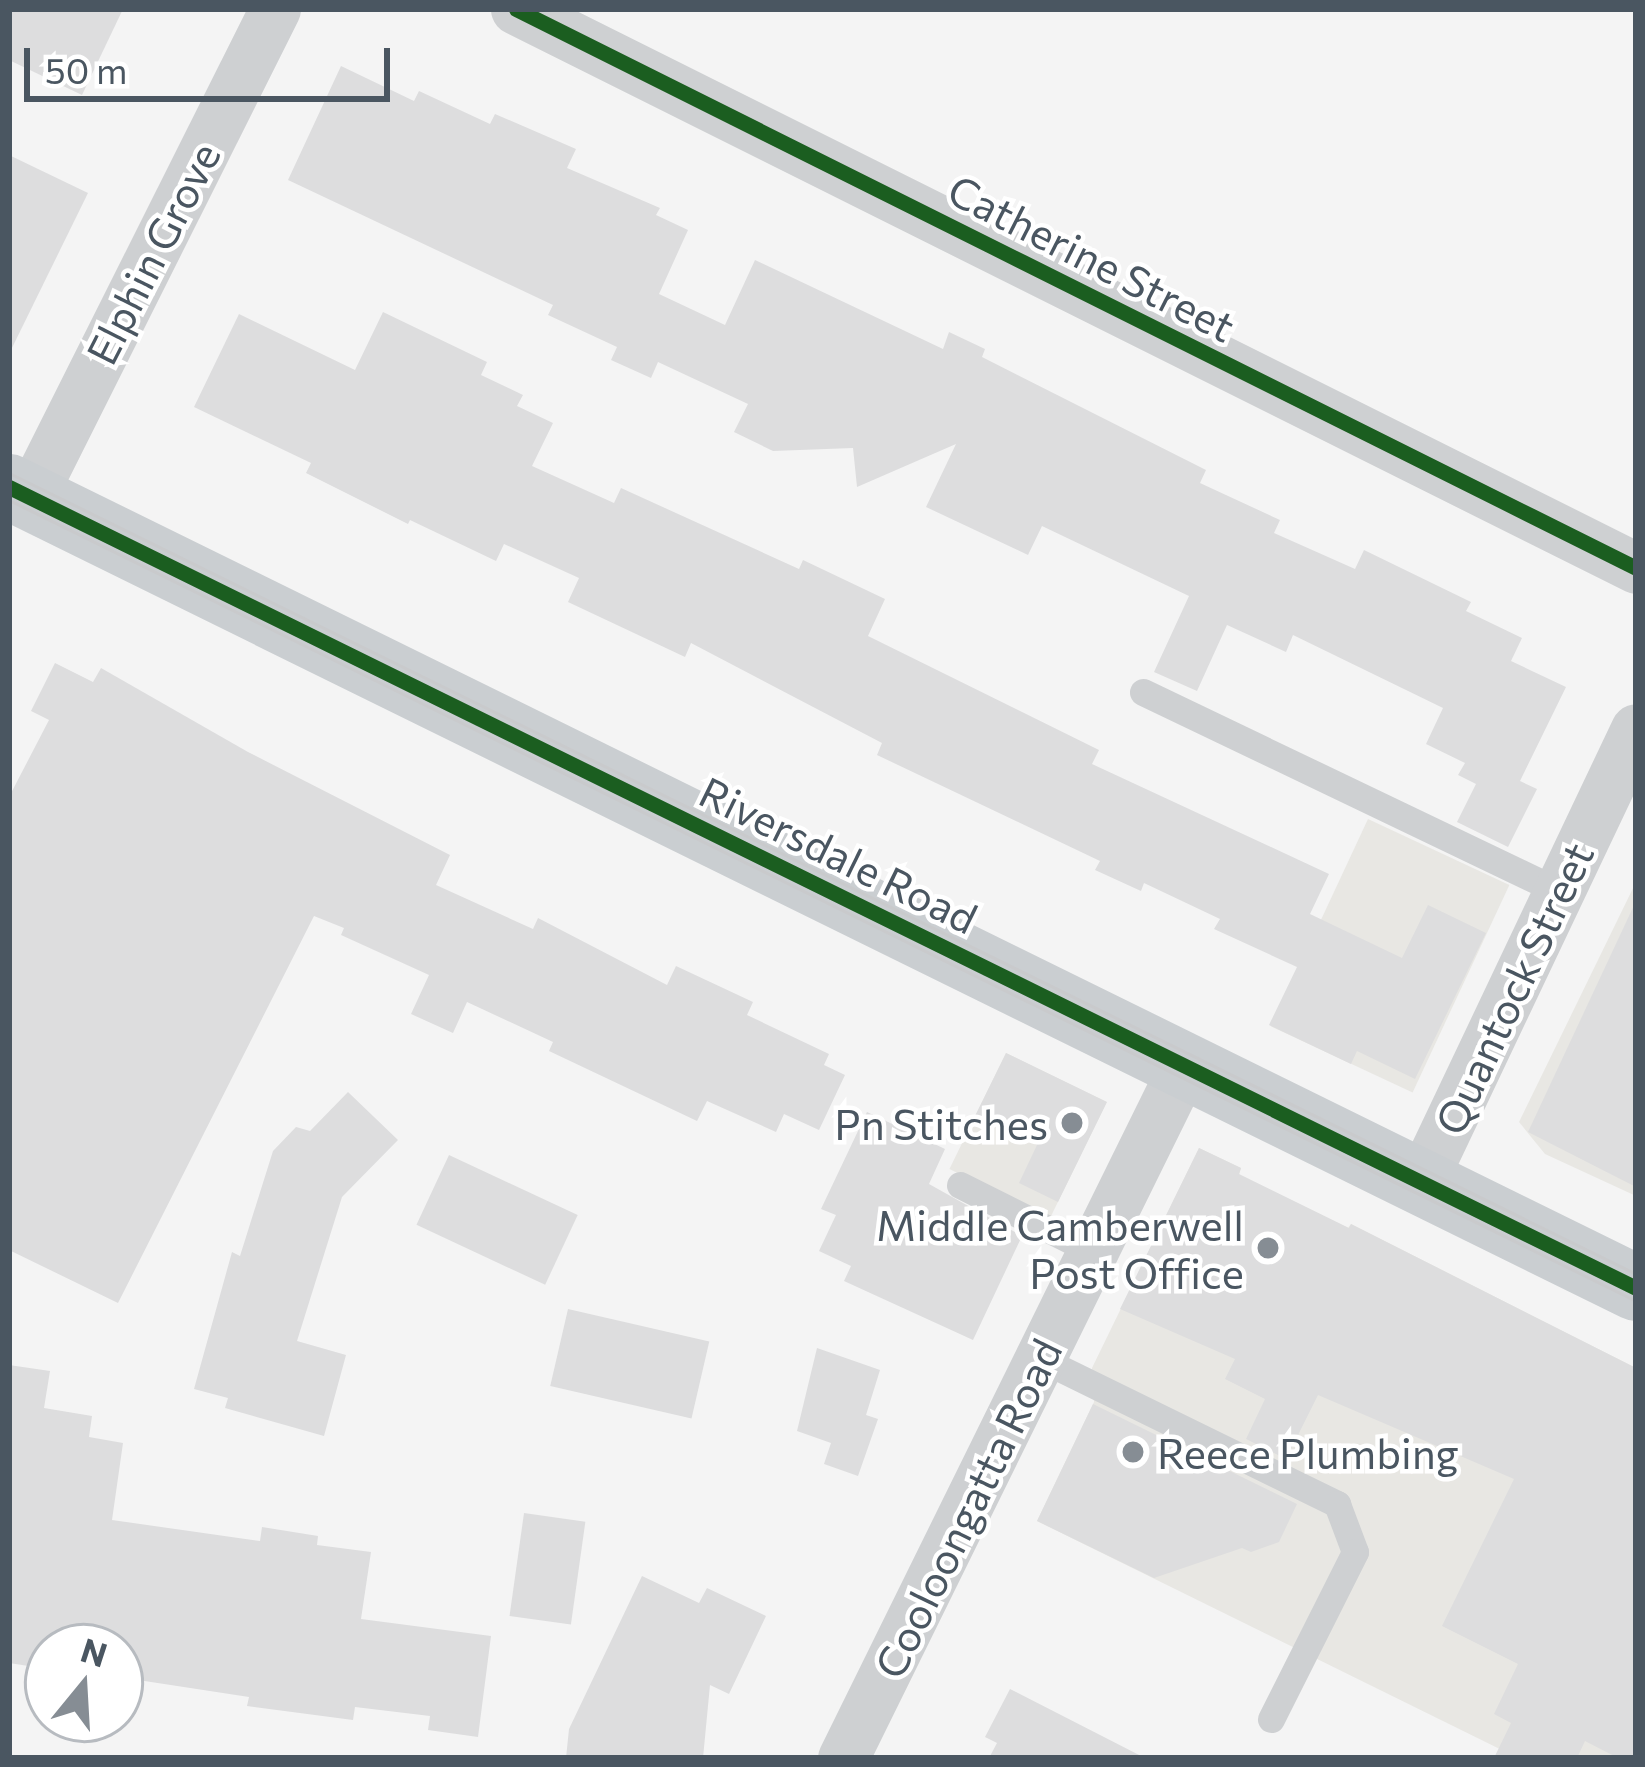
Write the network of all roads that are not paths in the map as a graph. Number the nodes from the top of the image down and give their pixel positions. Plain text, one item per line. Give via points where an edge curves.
1 (275, 9) edge
2 (516, 9) edge
3 (20, 492) edge
4 (1636, 568) edge
5 (1142, 692) dead end
6 (1636, 729) edge
7 (1559, 891) junction
8 (1185, 1064) junction
9 (1421, 1182) junction
10 (960, 1185) dead end
11 (1092, 1251) junction
12 (1636, 1288) edge
13 (1041, 1359) junction
14 (1271, 1719) dead end
15 (843, 1758) edge

1 - 3 street, Elphin Grove
2 - 4 street, Catherine Street
3 - 8 main road, Riversdale Road
5 - 7 lane
6 - 7 street, Quantock Street
7 - 9 street, Quantock Street
8 - 9 main road, Riversdale Road
8 - 11 street, Cooloongatta Road
9 - 12 main road, Riversdale Road
10 - 11 lane
11 - 13 street, Cooloongatta Road
13 - 14 lane via 1337,1504 1354,1552
13 - 15 street, Cooloongatta Road

